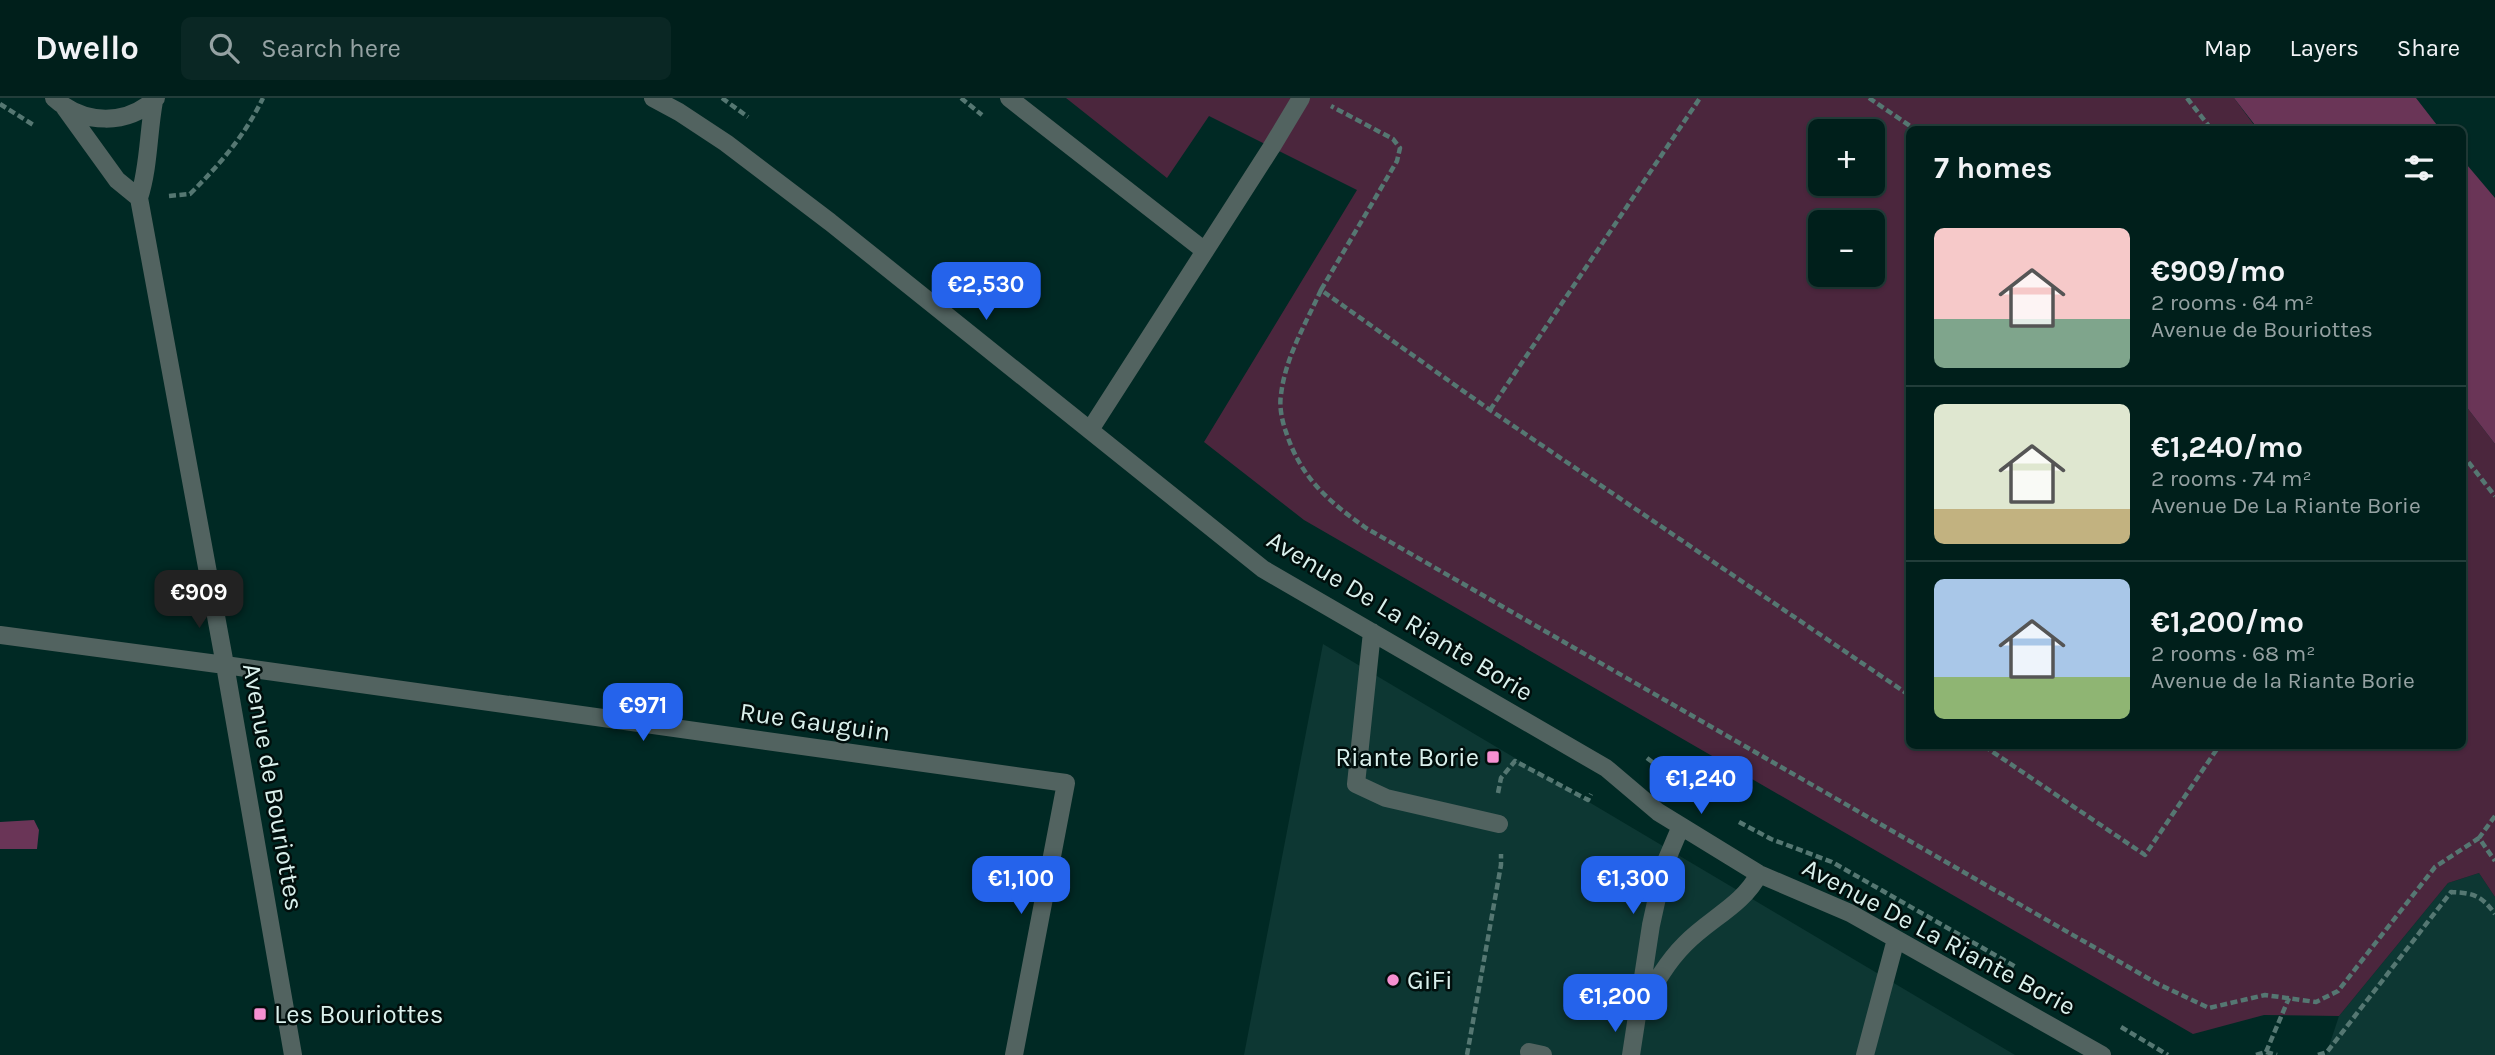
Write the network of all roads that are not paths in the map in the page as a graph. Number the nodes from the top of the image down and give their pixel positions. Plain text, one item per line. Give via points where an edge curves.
1 (653, 98) edge
2 (1009, 98) edge
3 (1301, 98) edge
4 (155, 99) edge
5 (60, 103) edge
6 (683, 105) edge
7 (139, 198) junction
8 (1205, 251) junction
9 (1090, 430) junction
10 (1372, 632) junction
11 (0, 635) edge
12 (225, 665) junction
13 (1499, 824) road end
14 (1681, 826) junction
15 (1759, 874) junction
16 (1896, 939) junction
17 (1637, 1019) junction
18 (293, 1055) edge
19 (1014, 1055) edge
20 (1631, 1055) edge
21 (1865, 1055) edge
22 (2102, 1055) edge

1 - 6 street, Avenue De La Riante Borie
2 - 8 street
3 - 8 street
4 - 5 street via 134,114 111,120 87,117
4 - 7 street, Avenue de Bouriottes via 147,174
5 - 7 street via 117,180
6 - 9 street, Avenue De La Riante Borie
7 - 12 street, Avenue de Bouriottes
8 - 9 street
9 - 10 street, Avenue De La Riante Borie via 1263,569
10 - 13 street via 1356,784 1386,798
10 - 14 street, Avenue De La Riante Borie via 1606,768
11 - 12 street, Rue Gauguin
12 - 18 street, Avenue de Bouriottes
12 - 19 street, Rue Gauguin via 1066,783
14 - 15 street, Avenue De La Riante Borie
14 - 17 street via 1664,866
15 - 16 street, Avenue De La Riante Borie via 1839,908
15 - 17 street via 1751,890 1686,943 1661,972
16 - 21 street
16 - 22 street, Avenue De La Riante Borie
17 - 20 street

